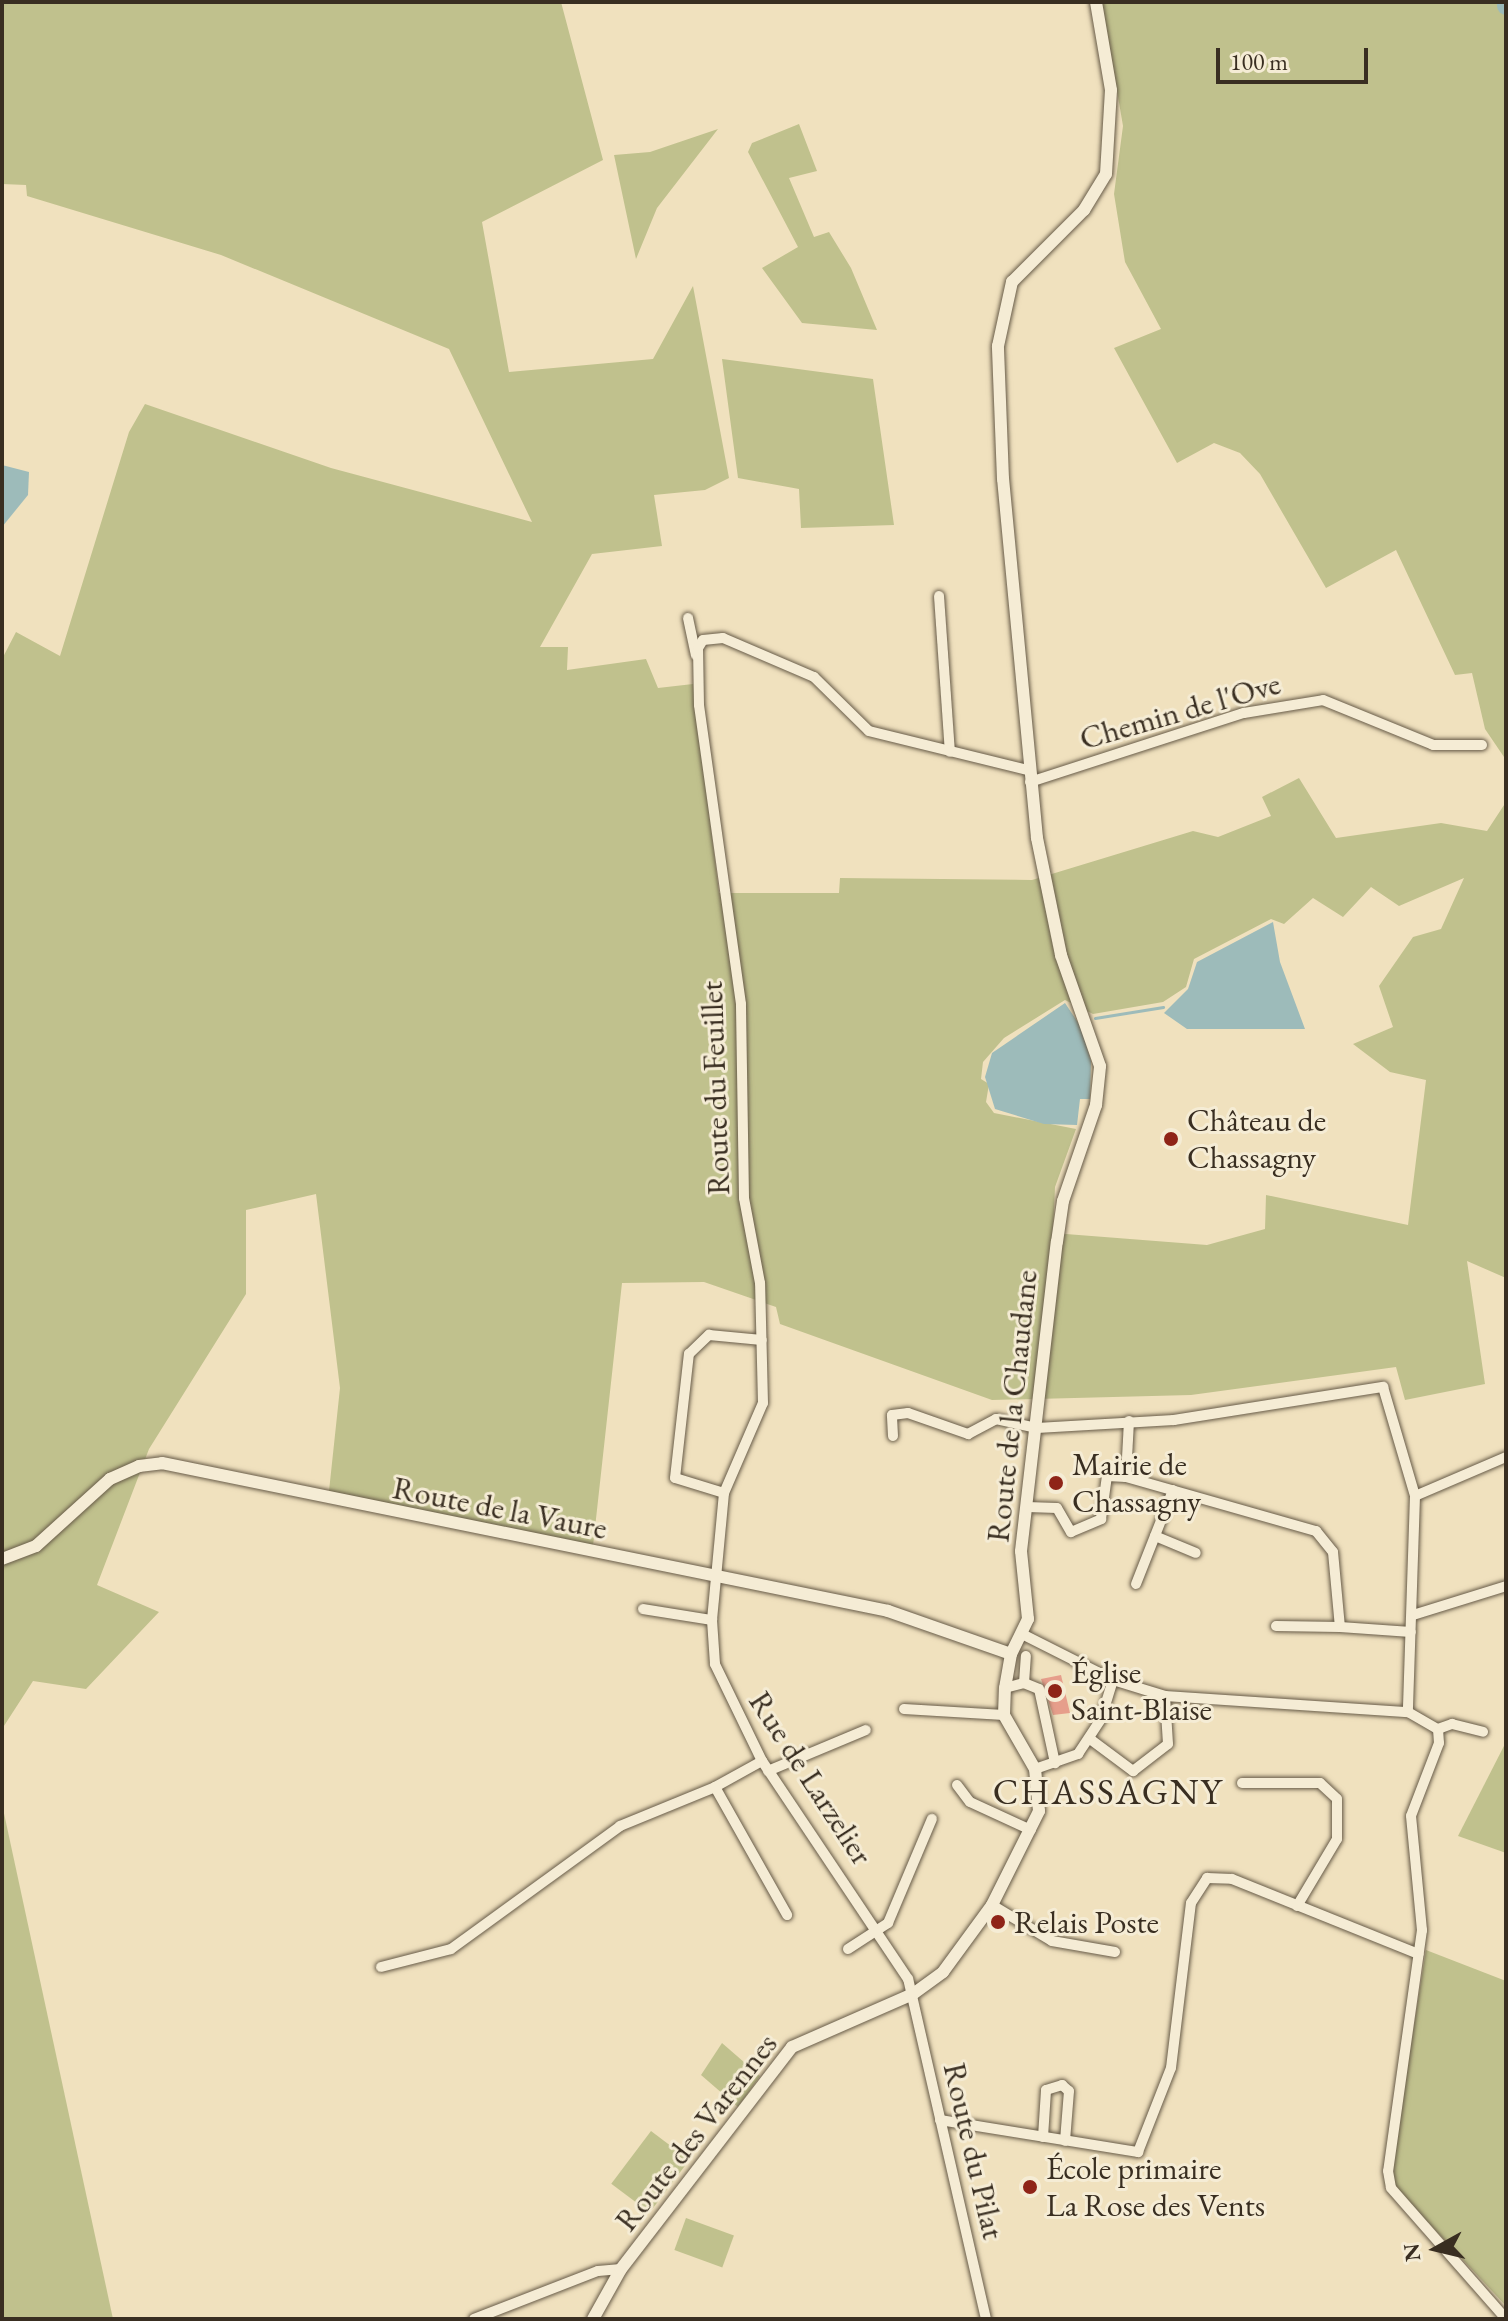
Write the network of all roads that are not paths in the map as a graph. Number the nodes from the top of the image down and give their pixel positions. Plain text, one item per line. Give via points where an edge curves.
1 (1096, 2) edge
2 (939, 596) dead end
3 (714, 637) junction
4 (696, 657) junction
5 (1482, 745) dead end
6 (950, 752) junction
7 (1029, 776) junction
8 (762, 1340) junction
9 (1129, 1421) junction
10 (1037, 1428) junction
11 (893, 1436) dead end
12 (1506, 1457) edge
13 (1126, 1477) junction
14 (1173, 1490) junction
15 (724, 1493) junction
16 (1415, 1496) junction
17 (1027, 1507) junction
18 (1155, 1536) junction
19 (1196, 1553) dead end
20 (2, 1559) edge
21 (717, 1574) junction
22 (1136, 1584) dead end
23 (1506, 1586) edge
24 (643, 1609) dead end
25 (1413, 1615) junction
26 (712, 1620) junction
27 (1276, 1626) dead end
28 (1340, 1627) junction
29 (1411, 1632) junction
30 (1024, 1635) junction
31 (1011, 1654) junction
32 (1026, 1656) dead end
33 (1113, 1680) junction
34 (1024, 1683) junction
35 (1005, 1688) junction
36 (1165, 1696) junction
37 (904, 1709) dead end
38 (1408, 1712) junction
39 (1004, 1715) junction
40 (1438, 1729) junction
41 (866, 1730) dead end
42 (1483, 1732) dead end
43 (1090, 1739) junction
44 (1055, 1763) junction
45 (765, 1766) junction
46 (1035, 1769) junction
47 (1242, 1783) dead end
48 (957, 1785) dead end
49 (715, 1787) junction
50 (932, 1819) dead end
51 (1031, 1830) junction
52 (992, 1905) junction
53 (1297, 1906) junction
54 (787, 1915) dead end
55 (878, 1930) junction
56 (848, 1949) dead end
57 (1115, 1952) dead end
58 (1419, 1954) junction
59 (381, 1967) dead end
60 (913, 1994) junction
61 (940, 2120) junction
62 (1043, 2137) junction
63 (1065, 2141) junction
64 (621, 2269) junction
65 (474, 2319) edge
66 (593, 2319) edge
67 (986, 2319) edge
68 (1506, 2319) edge

1 - 7 street, Route de la Chaudane via 1111,90 1106,174 1084,210 1016,276 1000,316 1003,479
2 - 6 street
3 - 4 street via 703,640
3 - 4 street, Route du Feuillet via 688,618
3 - 6 street via 814,677 869,731
4 - 8 street, Route du Feuillet via 741,1004 744,1198 760,1283
5 - 7 street, Chemin de l'Ove via 1433,745 1323,700 1244,713
6 - 7 street
7 - 10 street, Route de la Chaudane via 1061,955 1100,1066 1091,1121 1063,1201
8 - 15 street, Route du Feuillet via 762,1415 730,1467
8 - 15 street via 709,1335 689,1354 675,1478
9 - 10 street
9 - 13 street
9 - 16 street via 1201,1418 1383,1387
10 - 11 street via 996,1419 968,1434 908,1413 892,1415
10 - 17 street, Route de la Chaudane
12 - 16 street
13 - 14 street
13 - 17 street via 1107,1476 1101,1519 1071,1532 1057,1508
14 - 18 street
14 - 28 street via 1316,1531 1333,1552
15 - 21 street, Rue de Larzelier
16 - 25 street
17 - 30 street, Route de la Chaudane via 1021,1556 1028,1619
18 - 19 street
18 - 22 street
20 - 21 street, Route de la Vaure via 36,1546 110,1479 152,1463 485,1534
21 - 26 street, Rue de Larzelier
21 - 31 street, Route de la Vaure via 906,1615
23 - 25 street
24 - 26 street
25 - 29 street
26 - 45 street, Rue de Larzelier via 722,1683
27 - 28 street
28 - 29 street
29 - 38 street
30 - 31 street
30 - 33 street
31 - 35 street
32 - 34 street
33 - 36 street
33 - 43 street
34 - 35 street
34 - 44 street via 1039,1689
35 - 39 street
36 - 38 street
36 - 43 street via 1168,1744 1133,1771
37 - 39 street
38 - 40 street
39 - 46 street
40 - 42 street via 1452,1724
40 - 58 street via 1439,1743 1411,1816
41 - 45 street
43 - 44 street via 1078,1754
44 - 46 street
45 - 49 street
45 - 55 street, Rue de Larzelier
46 - 51 street via 1040,1798
47 - 53 street via 1320,1783 1337,1799 1337,1839
48 - 51 street via 970,1802
49 - 54 street
49 - 59 street via 620,1826 451,1949
50 - 55 street via 888,1923
51 - 52 street
52 - 57 street via 1052,1941
52 - 60 street via 943,1972
53 - 58 street
53 - 63 street via 1223,1877 1197,1885 1171,2068 1143,2147 1130,2153
55 - 56 street
55 - 60 street, Rue de Larzelier
58 - 68 street via 1388,2171 1391,2188
60 - 61 street, Route du Pilat
60 - 64 street, Route des Varennes via 792,2047
61 - 62 street
61 - 67 street, Route du Pilat
62 - 63 street
62 - 63 street via 1046,2090 1062,2085 1069,2091
64 - 65 street via 598,2271
64 - 66 street, Route des Varennes

